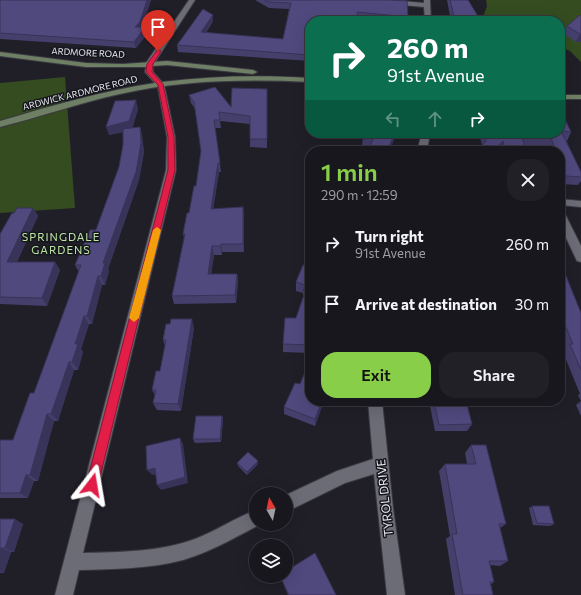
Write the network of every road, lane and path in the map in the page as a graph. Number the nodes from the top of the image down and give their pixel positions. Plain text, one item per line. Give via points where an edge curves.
1 (192, 0) edge
2 (386, 2) edge
3 (427, 2) edge
4 (428, 16) edge
5 (0, 54) edge
6 (150, 64) junction
7 (294, 79) junction
8 (305, 80) edge
9 (160, 84) junction
10 (565, 97) edge
11 (581, 97) edge
12 (0, 124) edge
13 (565, 202) edge
14 (581, 204) edge
15 (565, 224) edge
16 (581, 258) edge
17 (375, 406) edge
18 (381, 464) junction
19 (293, 500) edge
20 (249, 522) edge
21 (73, 562) junction
22 (64, 595) edge
23 (396, 595) edge

1 - 6 street
2 - 3 street
3 - 4 street
5 - 6 street, ARDMORE ROAD via 86,64
6 - 7 street, ARDMORE ROAD via 194,65
6 - 9 street via 149,72
7 - 8 street, ARDWICK ARDMORE ROAD
7 - 9 street, ARDWICK ARDMORE ROAD via 225,78
9 - 12 street, ARDWICK ARDMORE ROAD via 89,99
9 - 21 street via 171,137 171,170
10 - 11 street
13 - 14 street
15 - 16 street
17 - 18 street, TYROL DRIVE
18 - 19 street via 342,476
18 - 23 street, TYROL DRIVE
20 - 21 street via 215,539 173,554 112,561
21 - 22 street

